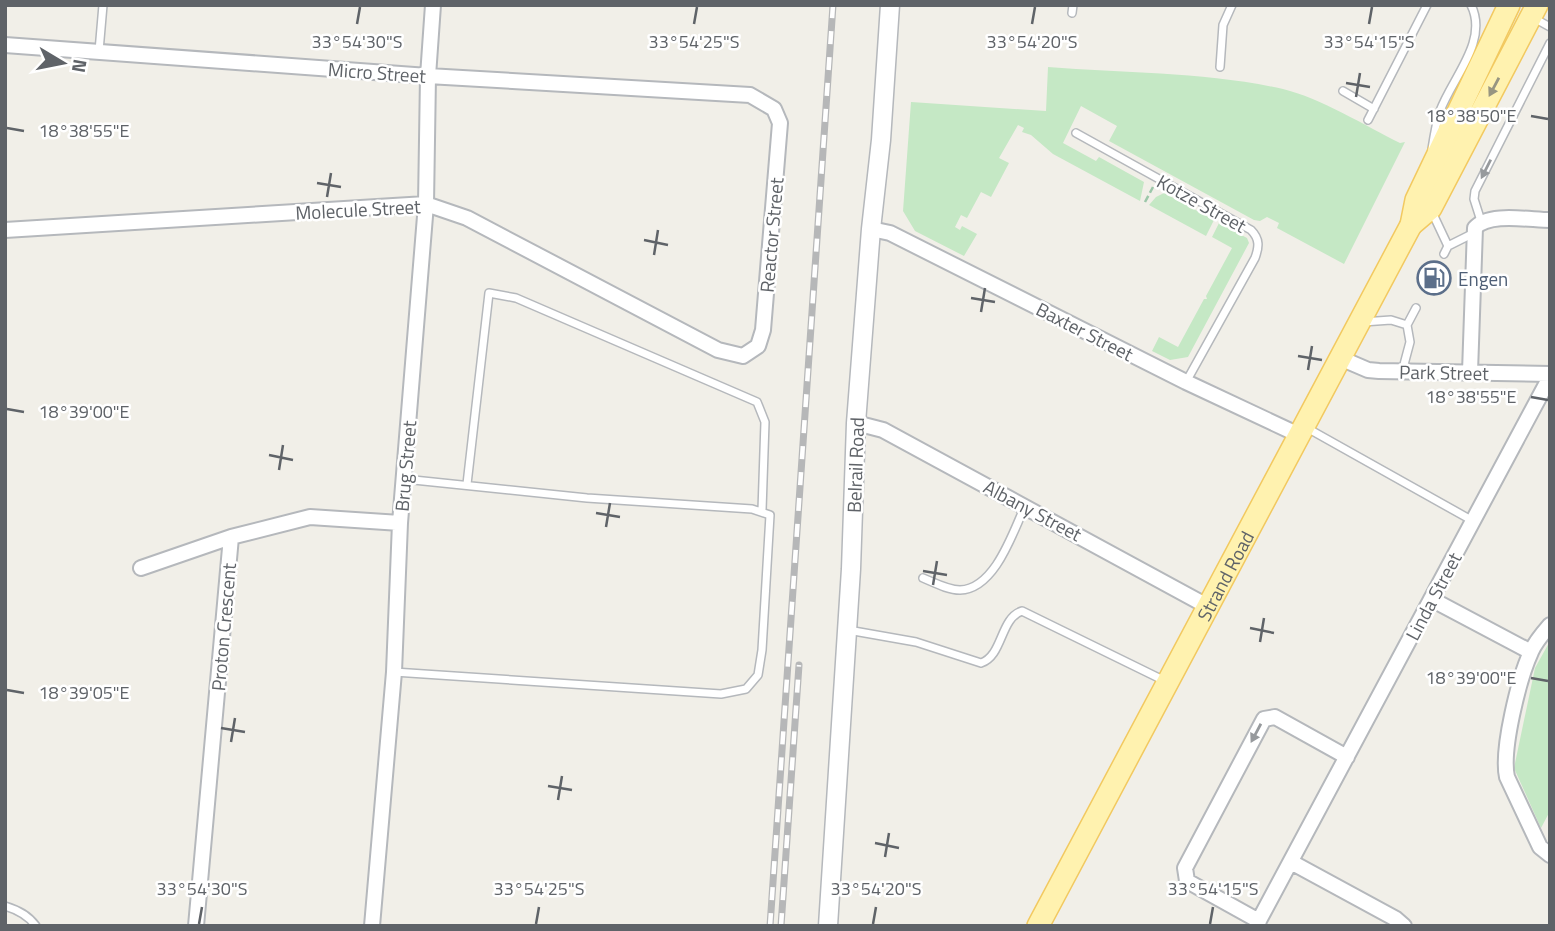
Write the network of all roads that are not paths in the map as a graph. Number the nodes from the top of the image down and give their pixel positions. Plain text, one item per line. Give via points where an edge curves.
1 (103, 5) edge
2 (433, 5) edge
3 (890, 5) edge
4 (1231, 5) edge
5 (1427, 5) edge
6 (1471, 5) edge
7 (1509, 5) edge
8 (1534, 11) edge
9 (1550, 27) edge
10 (1550, 43) edge
11 (5, 44) edge
12 (99, 51) junction
13 (1220, 67) dead end
14 (1476, 75) junction
15 (428, 76) junction
16 (1343, 91) dead end
17 (750, 95) joint
18 (1374, 108) junction
19 (1368, 120) dead end
20 (1076, 133) dead end
21 (1429, 174) junction
22 (426, 204) junction
23 (1431, 208) junction
24 (1550, 220) edge
25 (1411, 225) junction
26 (1478, 227) junction
27 (871, 229) junction
28 (5, 230) edge
29 (1416, 308) dead end
30 (1359, 323) junction
31 (1407, 325) junction
32 (718, 350) joint
33 (1340, 358) junction
34 (1402, 372) junction
35 (1470, 372) junction
36 (1550, 375) edge
37 (1186, 382) junction
38 (856, 423) junction
39 (1301, 431) junction
40 (404, 479) junction
41 (467, 484) junction
42 (1025, 505) junction
43 (762, 510) junction
44 (1473, 521) junction
45 (400, 523) junction
46 (231, 537) junction
47 (141, 568) dead end
48 (923, 578) dead end
49 (1431, 599) junction
50 (1207, 606) junction
51 (1550, 625) edge
52 (847, 630) junction
53 (1531, 652) junction
54 (394, 672) junction
55 (1167, 682) junction
56 (1347, 757) junction
57 (1550, 855) edge
58 (1291, 862) junction
59 (5, 906) edge
60 (1257, 923) edge
61 (36, 926) edge
62 (196, 926) edge
63 (372, 926) edge
64 (828, 926) edge
65 (1038, 926) edge
66 (1404, 926) edge

1 - 12 lane
2 - 15 street, Brug Street
3 - 27 street, Belrail Road
4 - 13 lane via 1223,25
5 - 18 lane
6 - 21 lane via 1476,36 1441,110
7 - 14 main road, Strand Road
8 - 9 lane
8 - 14 main road via 1519,17 1494,58
8 -> 23 main road, Strand Road
10 -> 26 lane via 1473,195
11 - 12 street, Micro Street
12 - 15 street, Micro Street
14 - 21 main road, Strand Road
15 - 17 street, Micro Street
15 - 22 street, Brug Street
16 - 18 lane
17 - 32 street, Reactor Street via 774,109 780,123 763,330 758,346 748,354
18 - 19 lane
20 - 37 lane, Kotze Street via 1251,230 1257,238 1255,258
21 - 25 main road, Strand Road via 1416,200
22 - 28 street, Molecule Street
22 - 32 street, Molecule Street via 467,218
22 - 40 street, Brug Street
23 - 25 main road, Strand Road
23 - 26 lane via 1446,250
24 - 26 street via 1492,218
25 - 30 main road, Strand Road
26 - 35 street
27 - 37 street, Baxter Street via 890,233
27 - 38 street, Belrail Road
29 - 31 lane
30 - 31 lane via 1391,320
30 - 33 main road, Strand Road
31 - 34 lane via 1410,342
33 - 34 street, Park Street via 1368,370
33 - 39 main road, Strand Road
34 - 35 street, Park Street
35 - 36 street, Park Street
36 - 44 street, Linda Street
37 - 39 street, Baxter Street
38 - 42 street, Albany Street via 883,430
38 - 52 street, Belrail Road
39 - 44 lane
39 - 50 main road, Strand Road
40 - 41 lane
40 - 45 street, Brug Street
41 - 43 lane
41 - 43 lane via 489,293 516,298 757,402 765,422
42 - 48 lane via 999,561 981,583 956,589
42 - 50 street, Albany Street
43 - 54 lane via 770,515 762,650 758,675 746,689 721,694
44 - 49 street, Linda Street
45 - 46 street, Proton Crescent via 310,517
45 - 54 street, Brug Street
46 - 47 street, Proton Crescent
46 - 62 street, Proton Crescent
49 - 53 street
49 - 56 street, Linda Street
50 - 55 main road, Strand Road
51 - 53 street
52 - 55 lane via 916,642 981,663 990,658 1014,615 1022,611
52 - 64 street, Belrail Road
53 - 57 street via 1517,698 1505,768 1540,847
54 - 63 street, Brug Street
55 - 65 main road, Strand Road
56 - 58 street, Linda Street
56 -> 60 street via 1275,717 1264,719 1245,754 1185,868 1187,881
58 - 60 street, Linda Street
58 - 66 street
59 - 61 lane

